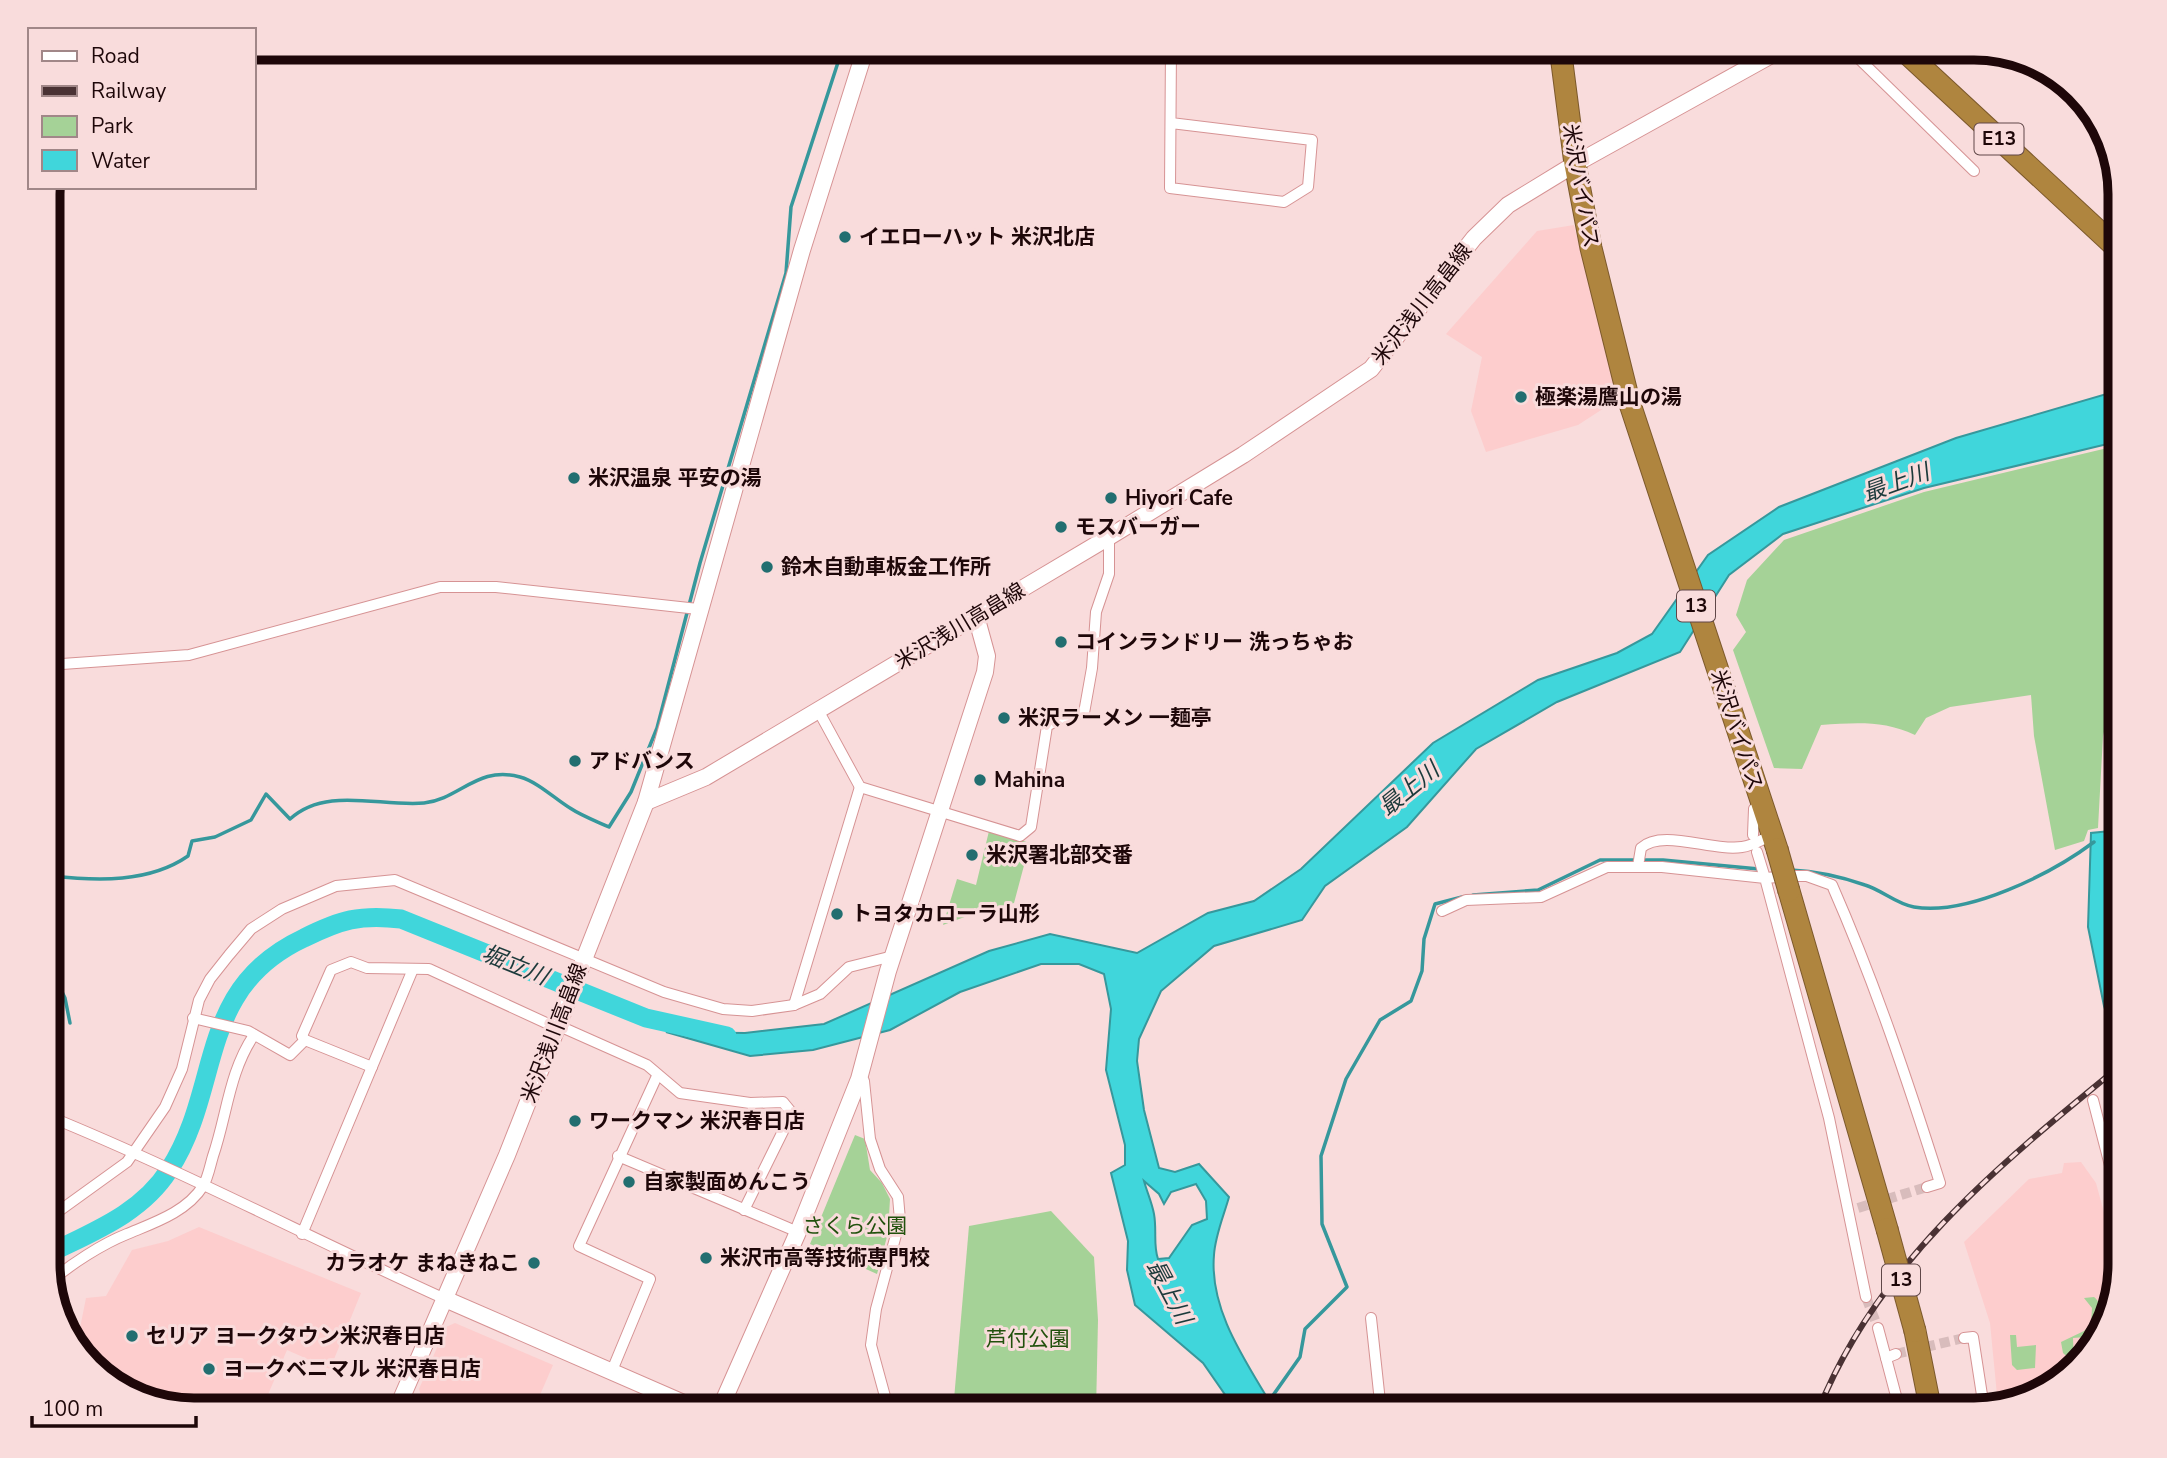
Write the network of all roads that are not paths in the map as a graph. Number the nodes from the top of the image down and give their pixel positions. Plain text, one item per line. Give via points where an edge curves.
1 (862, 60) edge
2 (1171, 60) edge
3 (1562, 60) edge
4 (1763, 60) edge
5 (1860, 60) edge
6 (1915, 60) edge
7 (1928, 60) edge
8 (1171, 123) junction
9 (1575, 164) junction
10 (1974, 171) dead end
11 (2101, 227) junction
12 (2108, 231) edge
13 (2108, 236) edge
14 (1109, 537) junction
15 (698, 609) junction
16 (976, 616) junction
17 (60, 663) edge
18 (818, 710) junction
19 (860, 787) junction
20 (646, 802) junction
21 (942, 809) junction
22 (1764, 846) junction
23 (1638, 861) junction
24 (1764, 875) junction
25 (1787, 881) junction
26 (1442, 911) dead end
27 (580, 962) junction
28 (891, 964) junction
29 (413, 969) junction
30 (794, 1005) junction
31 (193, 1018) junction
32 (557, 1026) junction
33 (251, 1033) junction
34 (305, 1040) junction
35 (372, 1067) junction
36 (657, 1076) junction
37 (859, 1079) junction
38 (2093, 1100) dead end
39 (60, 1121) edge
40 (134, 1151) junction
41 (618, 1156) junction
42 (2108, 1158) edge
43 (204, 1185) junction
44 (1927, 1187) dead end
45 (744, 1210) junction
46 (60, 1211) edge
47 (798, 1232) junction
48 (302, 1234) junction
49 (60, 1276) edge
50 (1866, 1297) tunnel mouth
51 (445, 1299) junction
52 (1371, 1318) dead end
53 (1878, 1328) tunnel mouth
54 (1964, 1338) dead end
55 (611, 1373) junction
56 (401, 1398) edge
57 (671, 1398) edge
58 (725, 1398) edge
59 (882, 1398) edge
60 (1380, 1398) edge
61 (1898, 1398) edge
62 (1928, 1398) edge
63 (1981, 1398) edge

1 - 15 main road
2 - 8 street
3 - 9 highway, 米沢バイパス / 13
4 - 9 main road, 米沢浅川高畠線
5 - 10 street
6 - 11 highway, E13
7 - 11 highway, E13
8 - 8 street via 1170,188 1284,202 1308,187 1312,140
9 - 14 main road, 米沢浅川高畠線 via 1519,197 1485,226 1371,369
9 - 22 highway, 米沢バイパス / 13 via 1634,418 1760,800
11 - 12 highway, E13
11 - 13 highway, E13
14 - 16 main road, 米沢浅川高畠線
14 - 21 street via 1108,574 1096,612 1084,713 1047,726 1031,828 1020,836
15 - 17 street via 496,587 440,587 189,655
15 - 20 main road
16 - 18 main road, 米沢浅川高畠線
16 - 21 main road via 987,656 985,672
18 - 19 street
18 - 20 main road, 米沢浅川高畠線 via 706,777
19 - 21 street
19 - 30 street
20 - 27 main road, 米沢浅川高畠線
21 - 28 main road
22 - 23 street via 1647,842
22 - 24 street
22 - 25 highway, 米沢バイパス / 13, bridge
23 - 24 street
23 - 26 street via 1600,869 1541,897 1466,900
24 - 25 street
24 - 50 street via 1854,1209
25 - 44 street via 1807,876 1832,886 1865,959 1905,1071 1940,1183
25 - 62 highway, 米沢バイパス / 13, bridge via 1915,1331
27 - 30 street via 698,1003 752,1011
27 - 31 street via 395,880 361,881 310,895 251,929 210,979
27 - 32 main road, 米沢浅川高畠線
28 - 30 street via 849,967 820,994
28 - 37 main road
29 - 32 street via 429,969
29 - 34 street via 367,968 351,962 331,970 302,1036
29 - 35 street
31 - 33 street
31 - 40 street via 182,1069 166,1107
32 - 36 street via 647,1065
32 - 51 main road, 米沢浅川高畠線
33 - 34 street via 290,1055
33 - 43 street via 230,1086 222,1131
34 - 35 street
35 - 48 street
36 - 41 street
36 - 45 street via 680,1093 750,1103 783,1102 792,1113
37 - 47 main road
37 - 59 street via 864,1081 870,1139 880,1169 898,1197 900,1220 871,1345
38 - 42 street
39 - 40 street
40 - 43 street
40 - 46 street via 110,1177
41 - 45 street
41 - 55 street via 579,1246 650,1279
43 - 48 street
43 - 49 street via 192,1200
45 - 47 street
47 - 58 main road
48 - 51 street
51 - 55 main road
51 - 56 main road, 米沢浅川高畠線
52 - 60 street
53 - 61 street via 1891,1356
54 - 63 street via 1973,1337
55 - 57 main road

